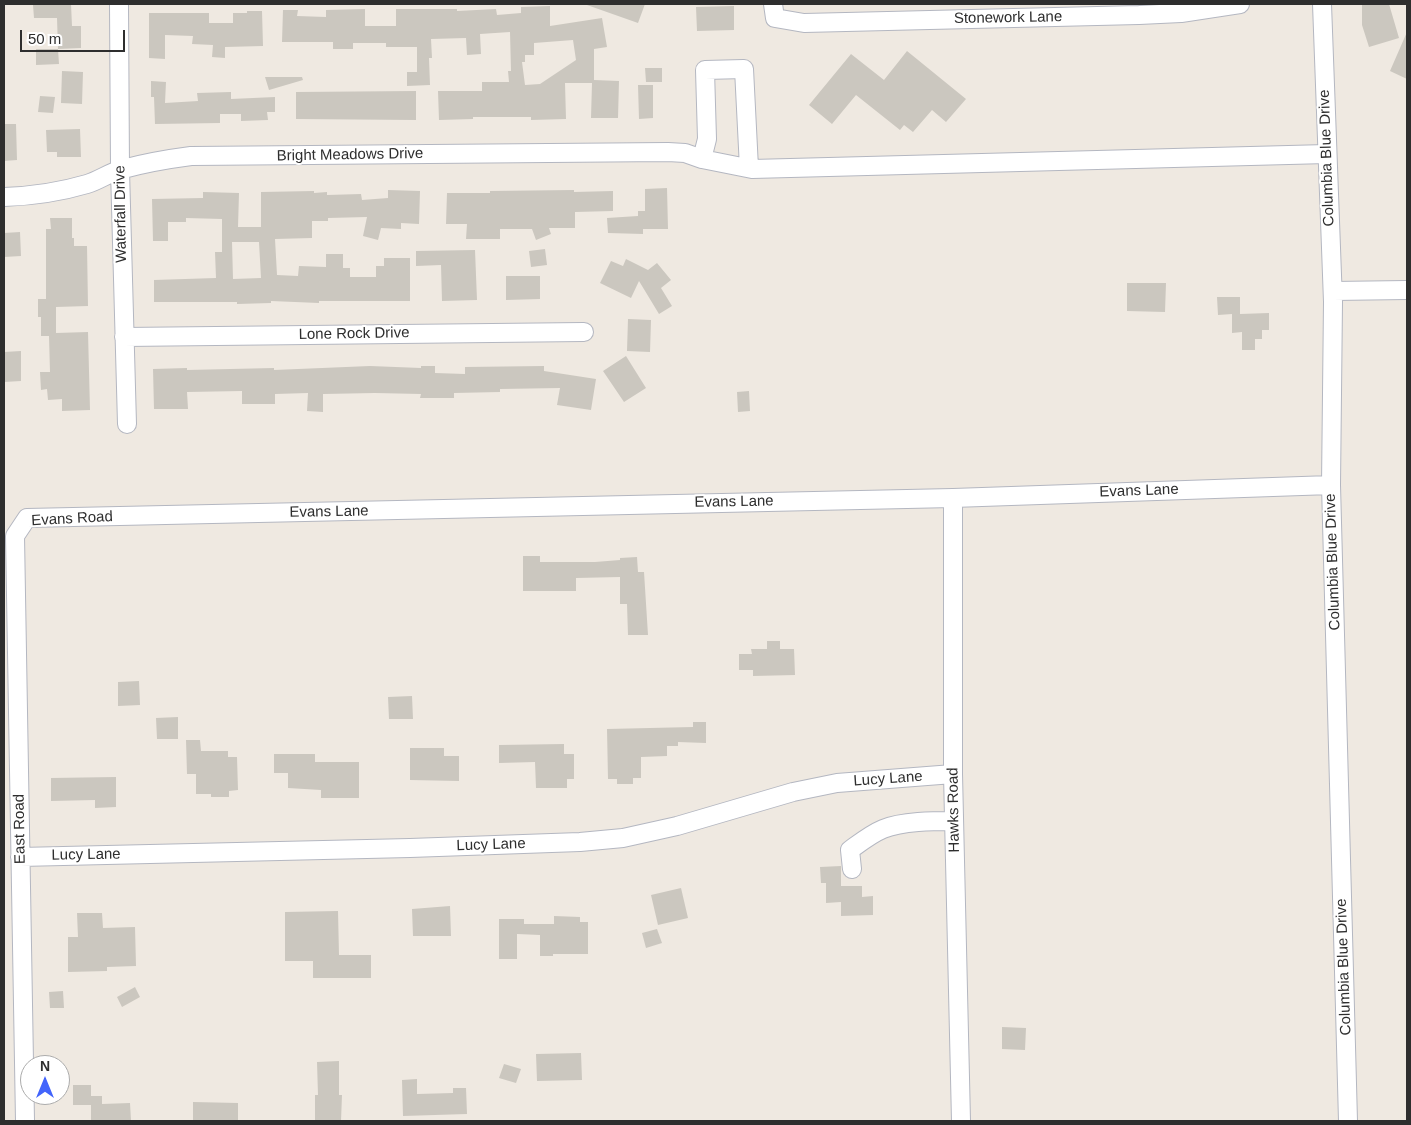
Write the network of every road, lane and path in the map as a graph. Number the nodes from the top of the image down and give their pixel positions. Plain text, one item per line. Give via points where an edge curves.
1 (119, 4) edge
2 (1240, 4) edge
3 (1322, 4) edge
4 (774, 11) edge
5 (1327, 154) junction
6 (702, 159) junction
7 (749, 168) junction
8 (120, 170) junction
9 (4, 197) edge
10 (1407, 290) edge
11 (1332, 291) junction
12 (584, 332) dead end
13 (124, 337) junction
14 (127, 424) dead end
15 (1331, 485) junction
16 (953, 498) junction
17 (137, 516) joint
18 (15, 536) joint
19 (953, 774) junction
20 (954, 821) junction
21 (20, 857) junction
22 (852, 869) dead end
23 (25, 1121) edge
24 (960, 1121) edge
25 (1348, 1121) edge

1 - 8 street, Waterfall Drive
2 - 4 street, Stonework Lane via 1181,14 804,23
3 - 5 street, Columbia Blue Drive
5 - 7 street, Bright Meadows Drive
5 - 11 street, Columbia Blue Drive
6 - 7 street, Bright Meadows Drive
6 - 7 street via 707,140 705,70 744,69
6 - 8 street, Bright Meadows Drive via 668,152 191,156
8 - 9 street, Bright Meadows Drive via 89,184 64,190
8 - 13 street, Waterfall Drive
10 - 11 street
11 - 15 street, Columbia Blue Drive
12 - 13 street, Lone Rock Drive
13 - 14 street, Waterfall Drive
15 - 16 street, Evans Lane
15 - 25 street, Columbia Blue Drive
16 - 17 street, Evans Lane
16 - 19 street, Hawks Road
17 - 18 street, Evans Road via 27,518
18 - 21 street, East Road
19 - 20 street, Hawks Road
19 - 21 street, Lucy Lane via 837,783 793,792 677,826 623,838 580,842
20 - 22 street via 918,822 885,828 850,850
20 - 24 street, Hawks Road
21 - 23 street, East Road

